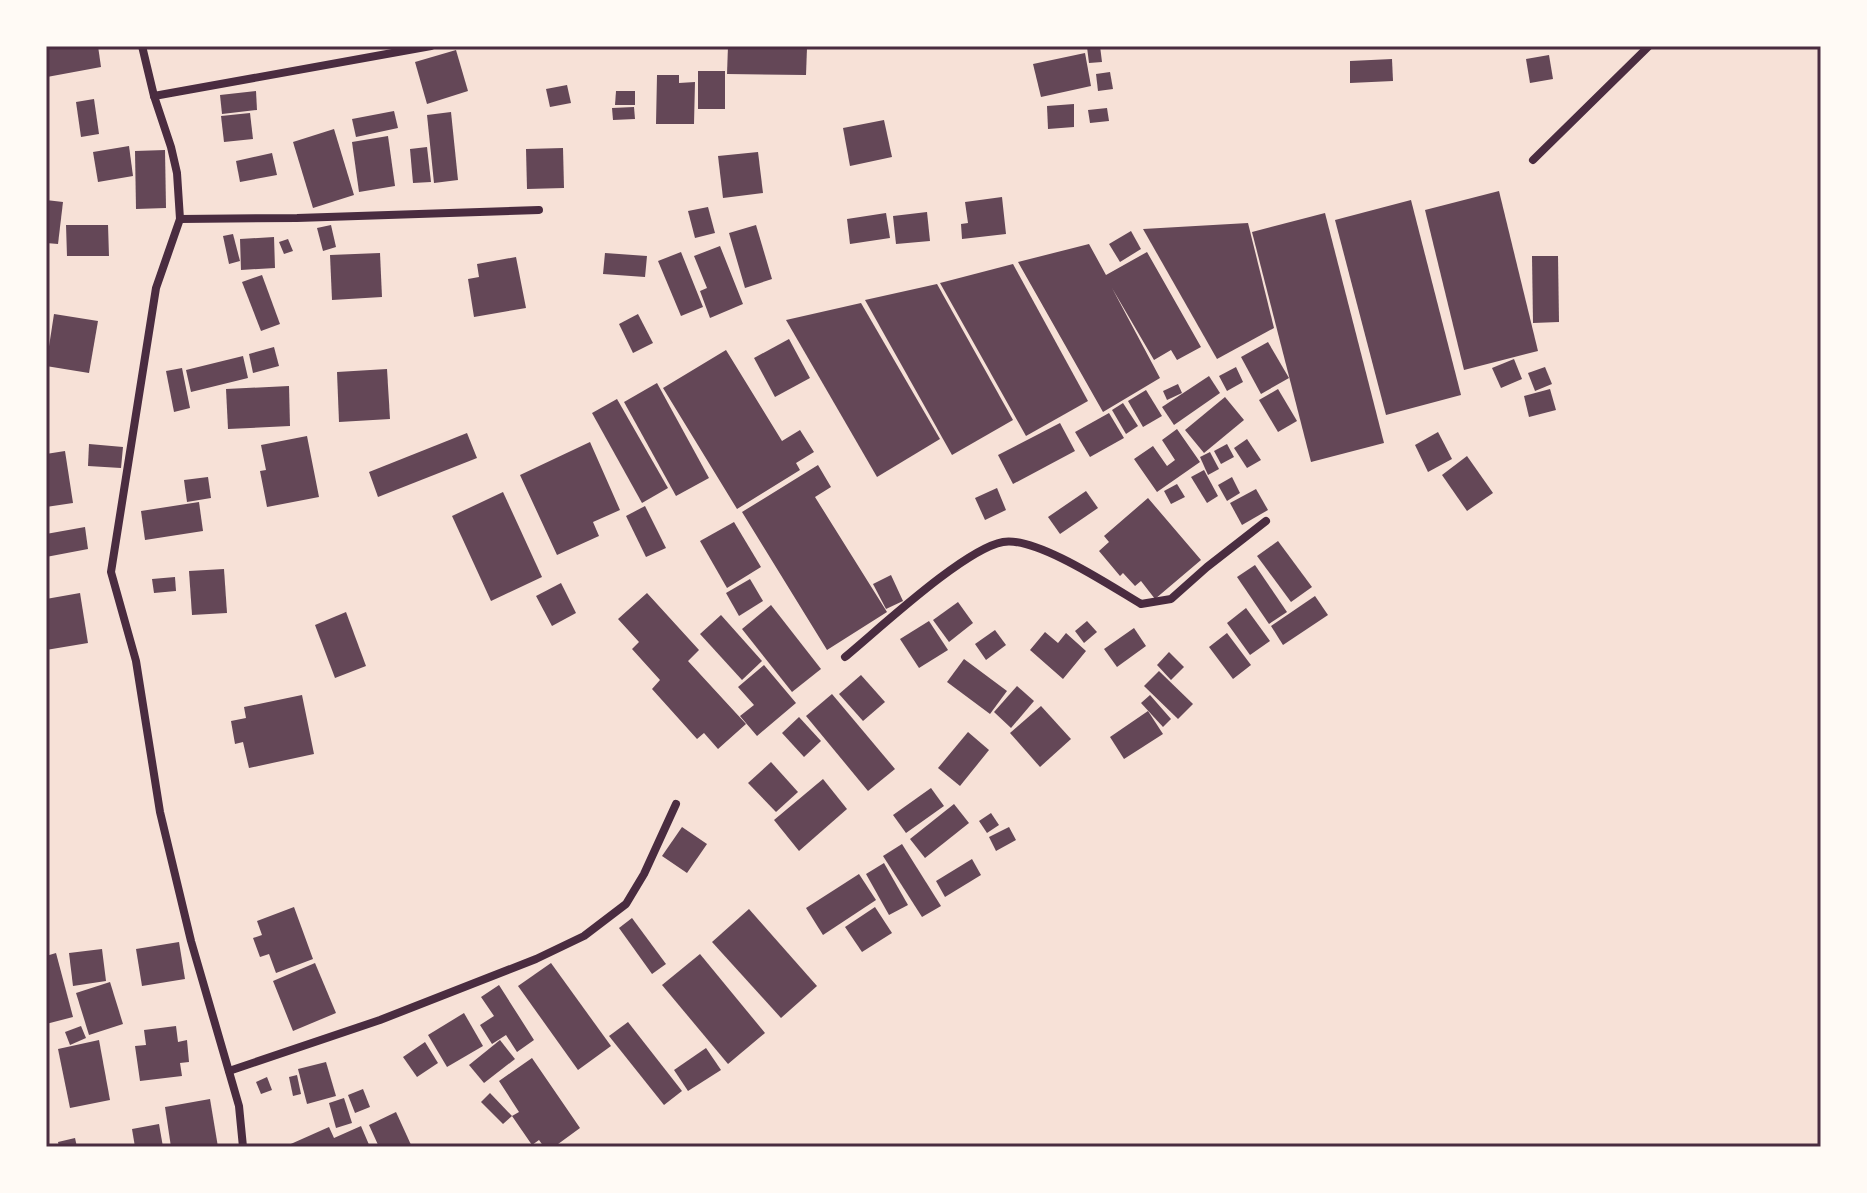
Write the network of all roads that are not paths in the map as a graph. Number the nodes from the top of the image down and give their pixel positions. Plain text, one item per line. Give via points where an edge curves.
1 (142, 46) edge
2 (431, 46) edge
3 (1649, 46) edge
4 (154, 96) junction
5 (1533, 160) dead end
6 (539, 210) dead end
7 (180, 219) junction
8 (1266, 521) dead end
9 (845, 657) dead end
10 (676, 804) dead end
11 (229, 1071) junction
12 (243, 1147) edge

1 - 4 street
2 - 4 street
3 - 5 street
4 - 7 street via 177,173
6 - 7 street
7 - 11 street via 156,288 111,572 136,661 164,827
8 - 9 street via 1171,599 1141,604 1028,544 1002,542 964,560
10 - 11 street via 626,904 584,936 380,1020
11 - 12 street

